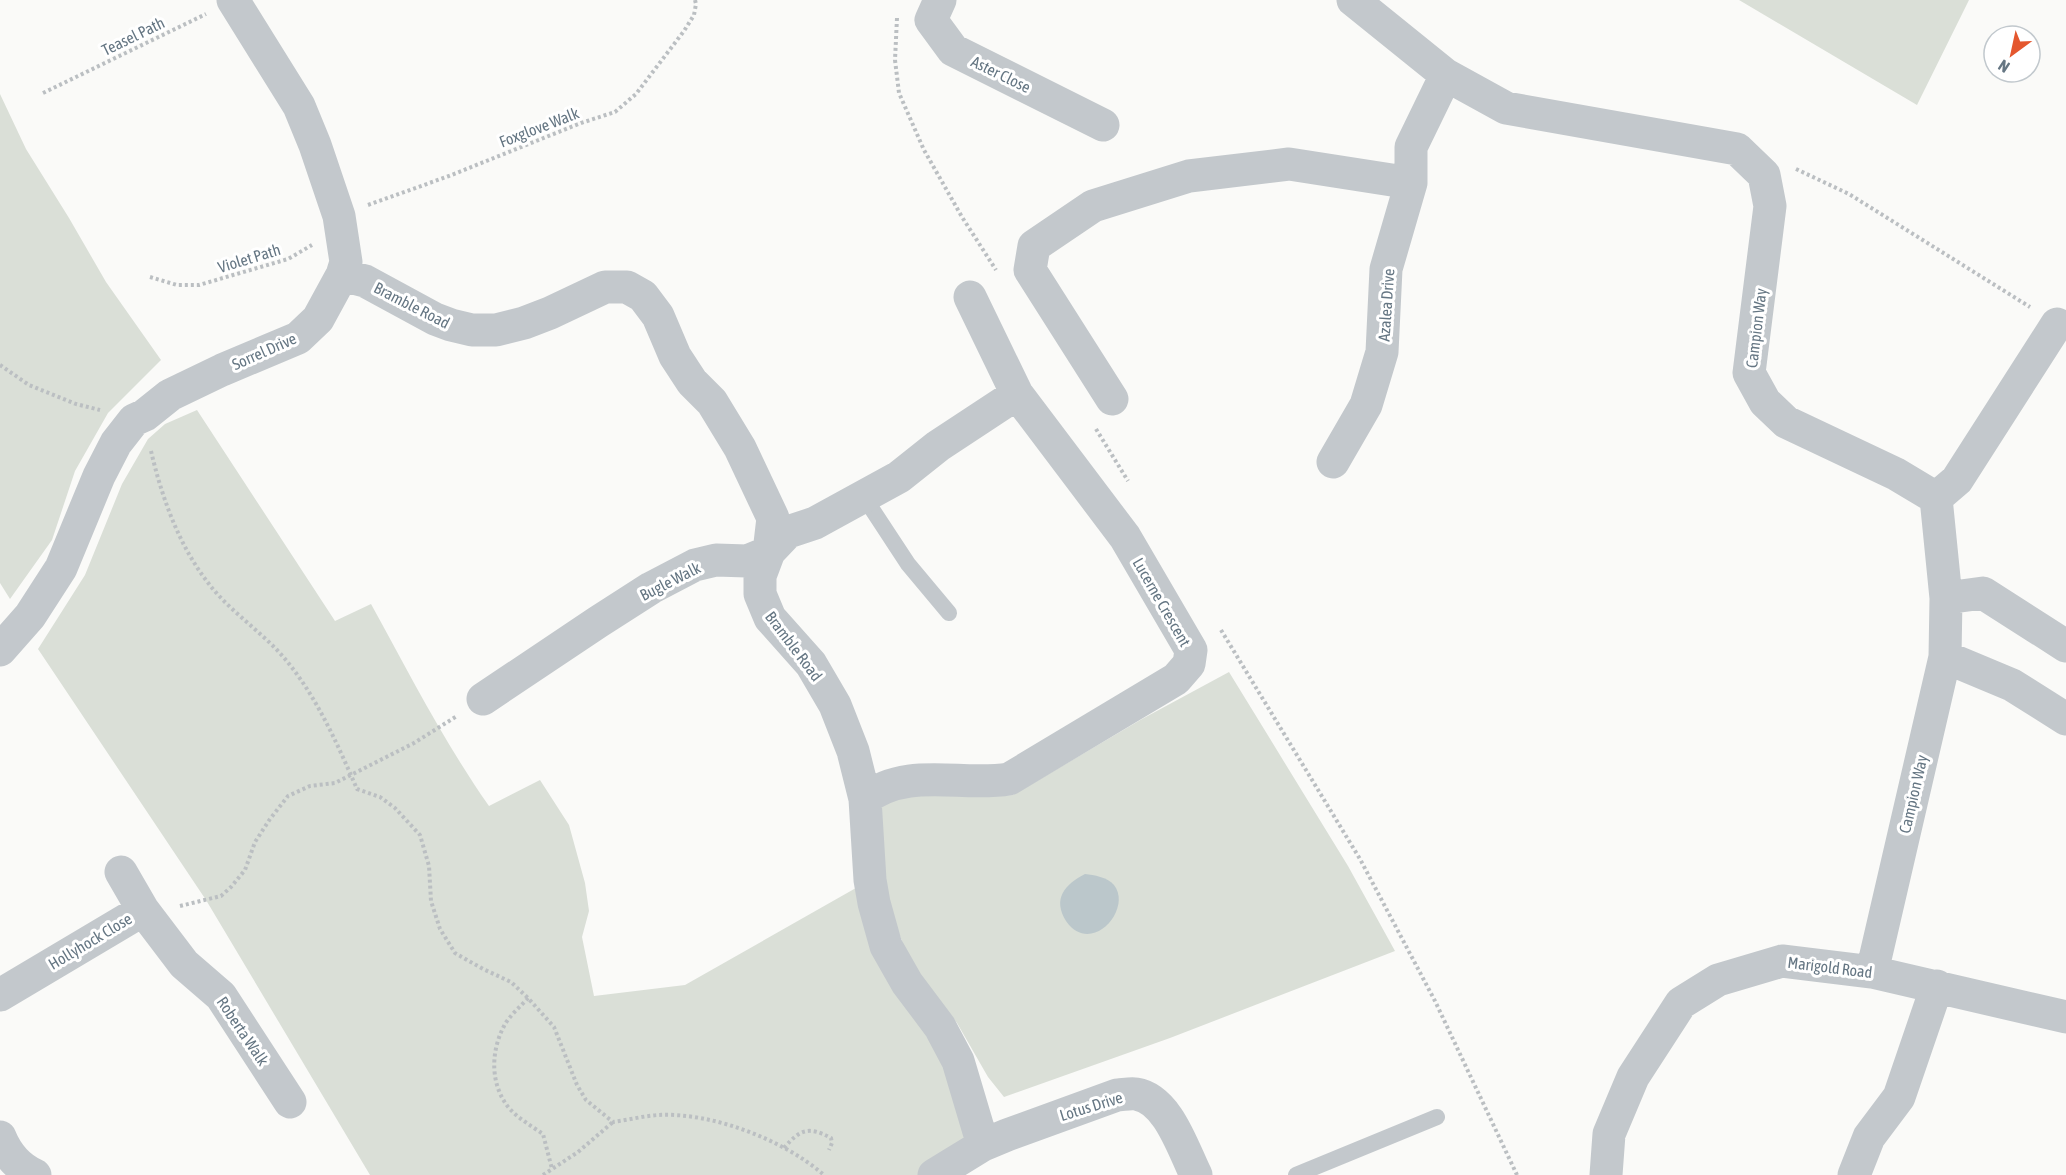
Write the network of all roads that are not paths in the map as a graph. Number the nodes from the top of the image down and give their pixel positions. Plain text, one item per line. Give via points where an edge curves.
1 (233, 0) edge
2 (940, 0) edge
3 (1353, 0) edge
4 (1446, 75) junction
5 (1103, 125) dead end
6 (1410, 183) junction
7 (342, 275) junction
8 (970, 297) dead end
9 (2057, 324) road end
10 (1017, 394) junction
11 (1112, 399) dead end
12 (1333, 462) dead end
13 (864, 497) junction
14 (1936, 498) junction
15 (769, 552) junction
16 (1946, 598) junction
17 (949, 613) dead end
18 (2066, 646) edge
19 (0, 650) edge
20 (1945, 657) junction
21 (483, 699) road end
22 (2066, 719) edge
23 (865, 799) junction
24 (121, 872) dead end
25 (148, 916) junction
26 (1872, 972) junction
27 (1936, 986) junction
28 (0, 995) edge
29 (2066, 1017) edge
30 (290, 1102) dead end
31 (1437, 1117) dead end
32 (0, 1137) edge
33 (983, 1145) junction
34 (35, 1175) edge
35 (934, 1175) edge
36 (1196, 1175) edge
37 (1296, 1175) edge
38 (1606, 1175) edge
39 (1854, 1175) edge

1 - 7 street, Sorrel Drive via 299,106 315,145 339,216 346,262
2 - 5 street, Aster Close via 931,20 953,50
3 - 4 street
4 - 6 street, Azalea Drive via 1411,147
4 - 14 street, Campion Way via 1506,108 1737,149 1764,175 1770,206 1749,373 1765,402 1786,422 1896,474
6 - 11 street via 1289,164 1189,176 1093,206 1034,246 1030,270
6 - 12 street, Azalea Drive via 1386,269 1382,352 1366,405
7 - 15 street, Bramble Road via 365,281 451,326 472,330 496,330 524,322 605,287 627,287 644,296 658,316 675,356 692,382 712,402 740,448 772,518
7 - 19 street, Sorrel Drive via 318,319 298,338 170,395 139,417 116,442 62,568 30,616
8 - 10 street, Lucerne Crescent
9 - 14 street via 1957,480
10 - 13 street, Bugle Walk
10 - 23 street, Lucerne Crescent via 1125,537 1191,650 1189,664 1176,679 1009,779 921,779 877,789
13 - 15 street, Bugle Walk via 816,523 788,532
13 - 17 lane via 908,564
14 - 16 street, Campion Way
15 - 21 street, Bugle Walk via 747,561 716,560 695,565 651,588
15 - 23 street, Bramble Road via 760,576 760,594 770,618 811,664 835,705 853,751
16 - 18 street via 1983,592
16 - 20 street, Campion Way
20 - 22 street via 2012,685
20 - 26 street, Campion Way
23 - 33 street, Bramble Road via 870,880 886,946 958,1061
24 - 25 street, Hollyhock Close
25 - 28 street, Hollyhock Close
25 - 30 street, Roberta Walk via 184,964 221,996
26 - 27 street, Marigold Road
26 - 38 street, Marigold Road via 1782,961 1718,980 1681,1003 1633,1077 1609,1134
27 - 29 street, Marigold Road
27 - 39 street via 1899,1097 1869,1137
31 - 37 lane
32 - 34 street via 6,1153
33 - 35 street, Lotus Drive
33 - 36 street, Lotus Drive via 1117,1095 1136,1094 1151,1100 1165,1113

